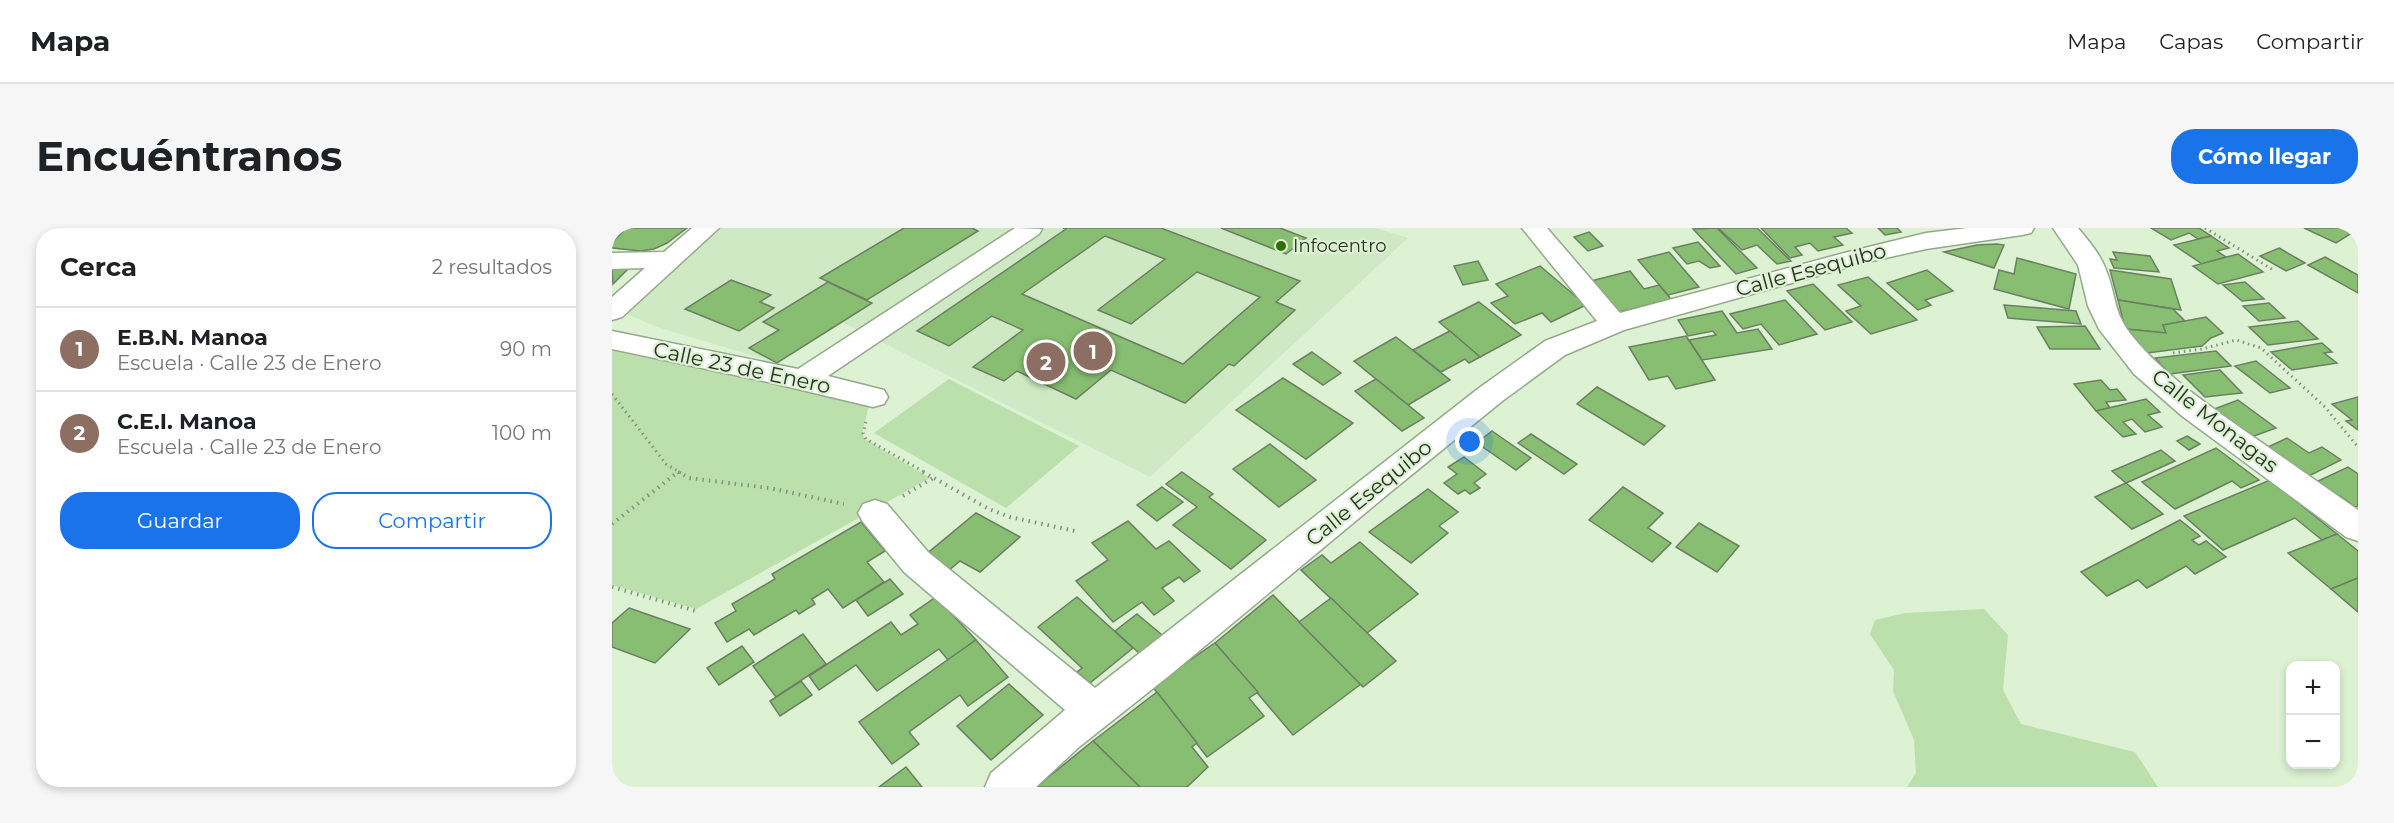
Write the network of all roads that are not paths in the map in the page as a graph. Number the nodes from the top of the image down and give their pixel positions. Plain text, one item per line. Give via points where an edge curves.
1 (707, 228) edge
2 (1534, 228) edge
3 (2022, 228) edge
4 (2065, 228) edge
5 (1030, 229) edge
6 (669, 260) junction
7 (612, 261) edge
8 (612, 311) edge
9 (1614, 324) junction
10 (612, 340) edge
11 (802, 380) junction
12 (873, 397) road end
13 (875, 513) road end
14 (2358, 528) edge
15 (1094, 711) junction
16 (1005, 787) edge

1 - 6 street
2 - 9 street
3 - 9 street, Calle Esequibo via 1892,249
4 - 14 street, Calle Monagas via 2092,266 2106,319 2136,358 2193,409
5 - 11 street
6 - 7 street
6 - 8 street
9 - 15 street, Calle Esequibo via 1555,348 1490,394
10 - 11 street, Calle 23 de Enero
11 - 12 street, Calle 23 de Enero
13 - 15 street via 916,562
15 - 16 street, Calle Esequibo

